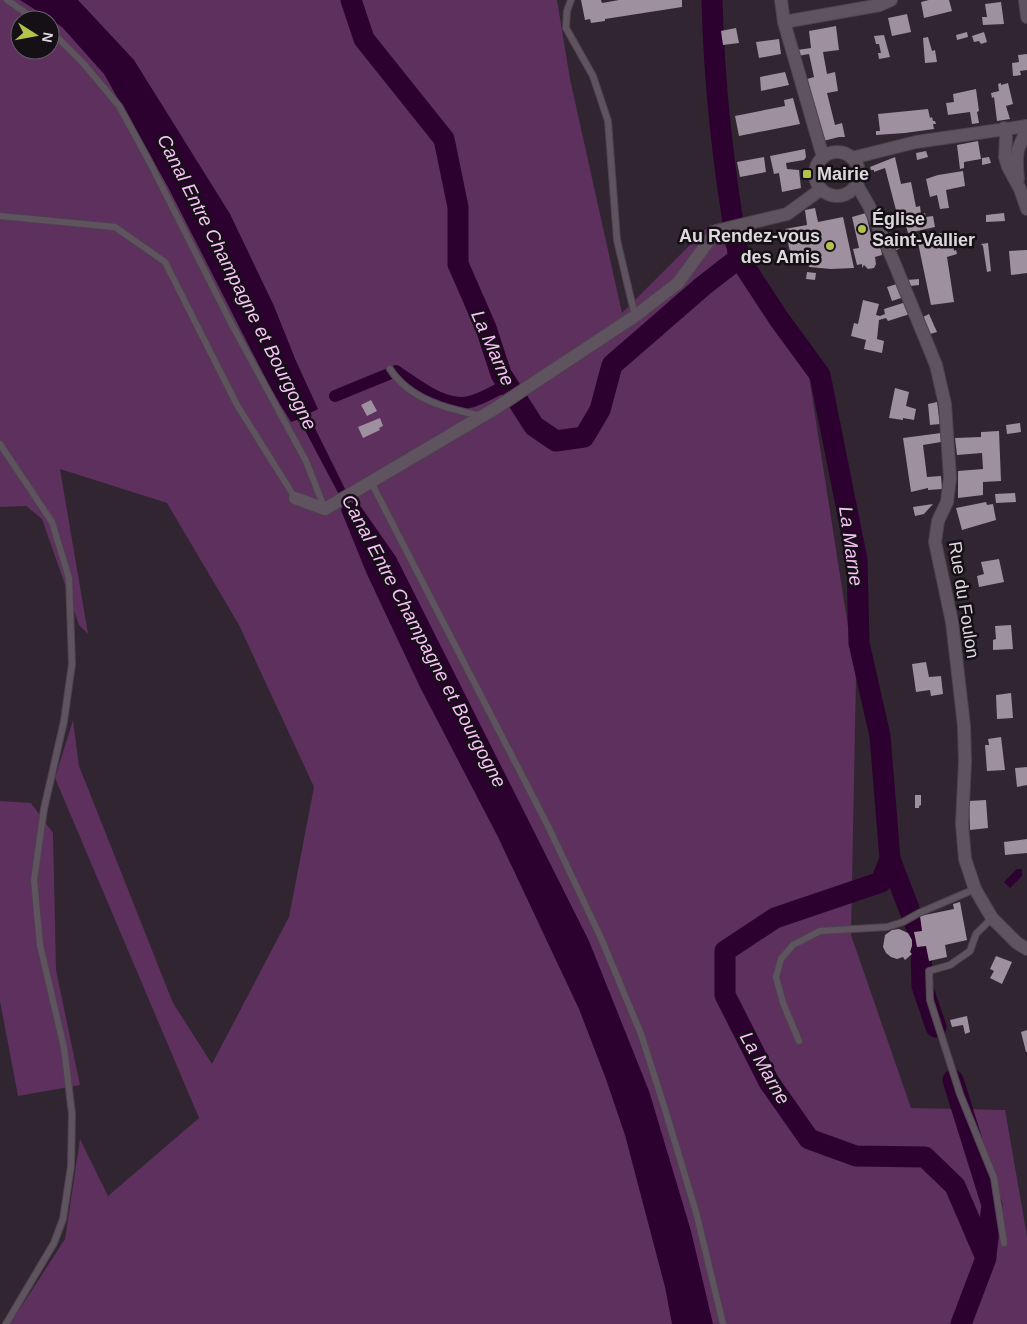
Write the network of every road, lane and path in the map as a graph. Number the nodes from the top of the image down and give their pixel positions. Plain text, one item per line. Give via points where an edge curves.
1 (7, 0) edge
2 (571, 0) edge
3 (781, 0) edge
4 (892, 0) edge
5 (1025, 0) edge
6 (22, 10) edge
7 (1027, 17) edge
8 (784, 22) junction
9 (60, 40) edge
10 (1027, 126) edge
11 (1004, 128) junction
12 (823, 157) junction
13 (852, 158) junction
14 (857, 185) junction
15 (1020, 189) junction
16 (820, 190) junction
17 (1027, 209) edge
18 (0, 216) edge
19 (636, 316) junction
20 (392, 372) dead end
21 (483, 416) junction
22 (0, 444) edge
23 (371, 482) junction
24 (296, 498) joint
25 (325, 509) junction
26 (975, 889) junction
27 (992, 918) junction
28 (1027, 949) edge
29 (799, 1041) dead end
30 (1004, 1243) dead end
31 (6, 1324) edge
32 (723, 1324) edge

1 - 6 lane
2 - 19 lane via 566,28 593,76 608,121 617,240
3 - 8 street
4 - 8 street via 880,5
5 - 7 street
8 - 12 street
9 - 25 lane via 119,106 306,461
10 - 11 street
10 - 15 street via 1016,166
11 - 13 street via 916,142
11 - 15 street via 1005,157
12 - 13 street via 841,152
12 - 16 street via 815,169 816,184
13 - 14 street via 859,171
14 - 16 street via 840,197
14 - 26 street, Rue du Foulon via 894,260 936,365 946,404 950,478 947,502 938,521 935,542 952,622 964,726 962,824 966,859
15 - 17 street
16 - 19 street via 787,214 716,231 678,283
18 - 24 lane via 115,228 165,262 237,405
19 - 21 street
20 - 21 lane via 400,382 433,403
21 - 23 street
22 - 31 lane via 52,522 68,578 72,664 34,880 40,945 65,1058 72,1114 71,1166 63,1219 54,1243
23 - 25 street
23 - 32 lane via 548,826 601,938 640,1034 664,1106 696,1212
24 - 25 street
26 - 27 street, Rue du Foulon
26 - 29 lane via 887,927 820,932 793,944 781,959 776,977
27 - 28 street, Rue du Foulon
27 - 30 lane via 976,934 970,951 950,965 929,971 930,1000 960,1094 994,1178

